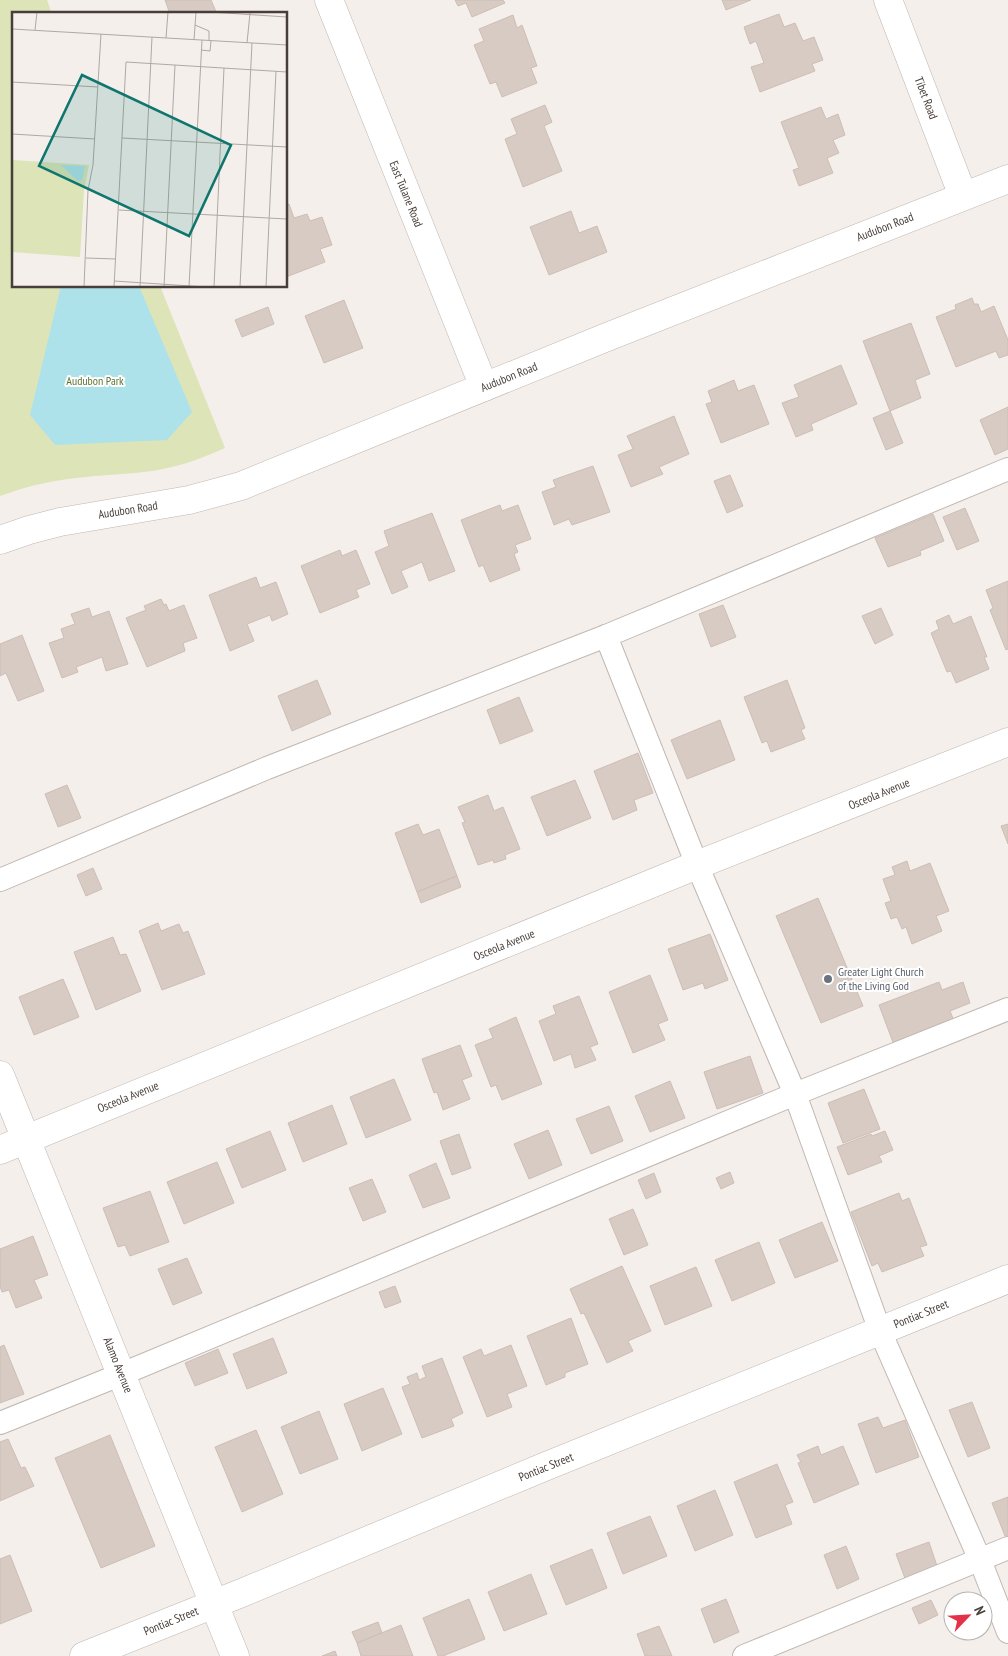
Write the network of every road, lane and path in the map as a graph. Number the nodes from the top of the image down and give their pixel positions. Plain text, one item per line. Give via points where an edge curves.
1 (329, 0) edge
2 (888, 0) edge
3 (1008, 179) edge
4 (964, 196) junction
5 (484, 387) junction
6 (1008, 469) edge
7 (0, 540) edge
8 (606, 636) junction
9 (1008, 742) edge
10 (697, 866) junction
11 (0, 880) edge
12 (1008, 1009) edge
13 (0, 1075) edge
14 (795, 1094) junction
15 (26, 1140) junction
16 (0, 1150) edge
17 (1008, 1279) edge
18 (880, 1331) junction
19 (122, 1374) junction
20 (0, 1423) edge
21 (1008, 1548) edge
22 (980, 1560) junction
23 (214, 1604) junction
24 (1008, 1632) edge
25 (84, 1656) edge
26 (235, 1656) edge
27 (744, 1656) edge

1 - 5 street, East Tulane Road
2 - 4 street, Tibet Road
3 - 4 street, Audubon Road
4 - 5 street, Audubon Road
5 - 7 street, Audubon Road via 241,486 189,500 60,522
6 - 8 lane
8 - 10 lane
8 - 11 lane via 267,768
9 - 10 street, Osceola Avenue
10 - 14 lane
10 - 15 street, Osceola Avenue
12 - 14 lane
13 - 15 street, Alamo Avenue
14 - 18 lane
14 - 19 lane
15 - 16 street, Osceola Avenue
15 - 19 street, Alamo Avenue
17 - 18 street, Pontiac Street
18 - 22 lane
18 - 23 street, Pontiac Street
19 - 20 lane
19 - 23 street, Alamo Avenue
21 - 22 lane
22 - 24 lane
22 - 27 lane
23 - 25 street, Pontiac Street
23 - 26 street, Alamo Avenue

